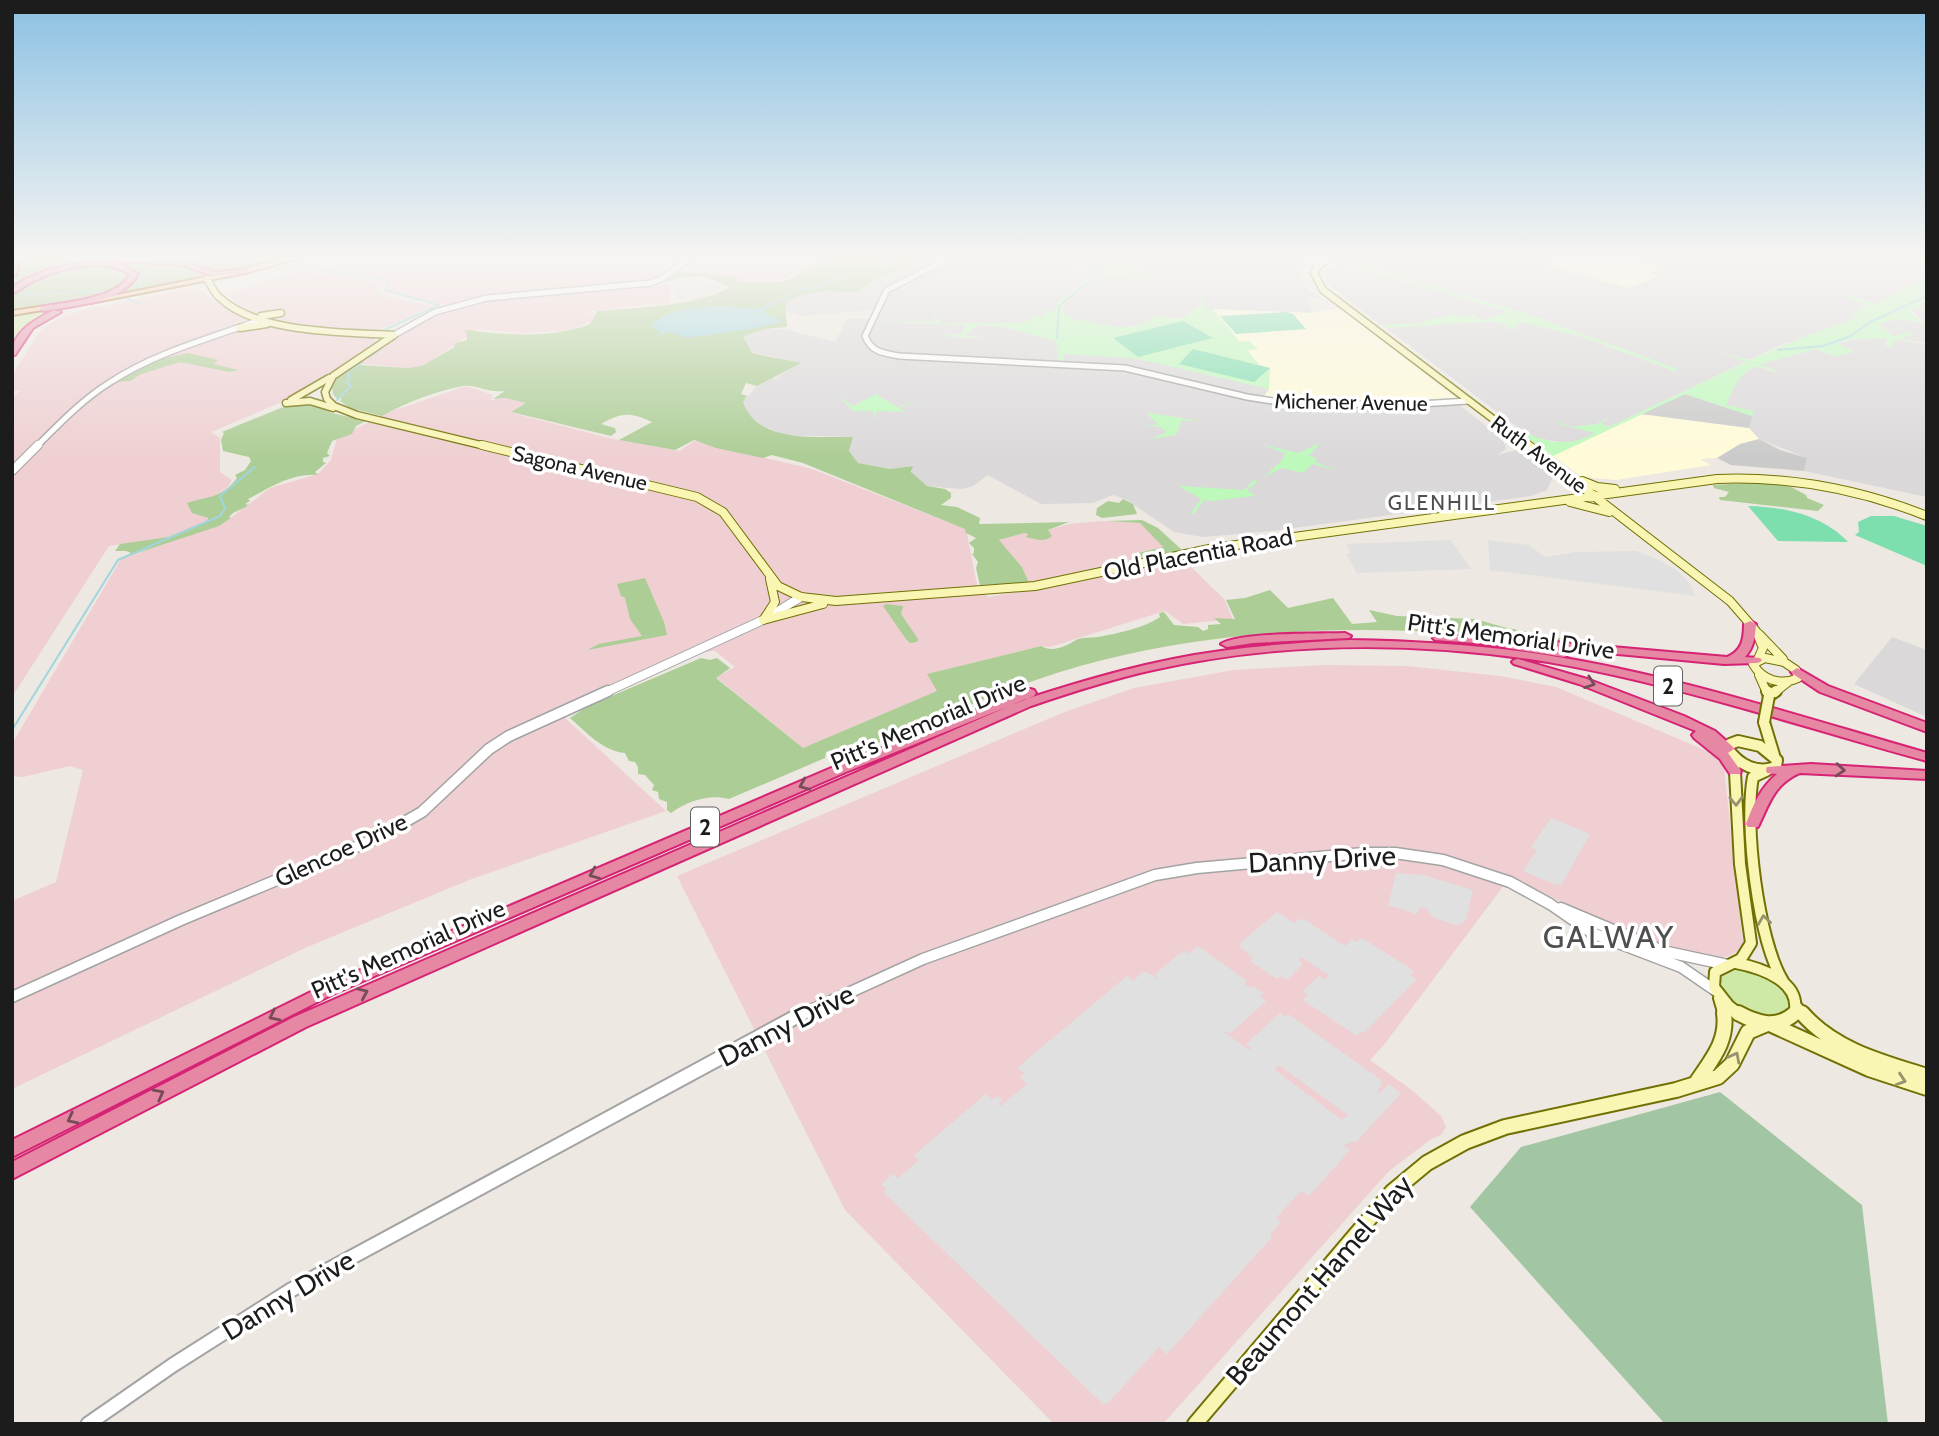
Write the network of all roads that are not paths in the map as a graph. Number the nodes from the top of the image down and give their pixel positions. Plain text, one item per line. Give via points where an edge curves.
1 (32, 325) edge
2 (243, 325) edge
3 (248, 325) edge
4 (262, 325) edge
5 (295, 325) edge
6 (411, 325) edge
7 (870, 325) edge
8 (1369, 325) edge
9 (240, 328) junction
10 (366, 333) junction
11 (394, 335) junction
12 (374, 347) junction
13 (12, 353) edge
14 (333, 376) junction
15 (1468, 401) junction
16 (340, 409) junction
17 (12, 471) edge
18 (1566, 474) junction
19 (1622, 489) junction
20 (1633, 491) junction
21 (1594, 495) junction
22 (1555, 500) junction
23 (1927, 514) edge
24 (1626, 519) junction
25 (770, 578) junction
26 (801, 597) junction
27 (849, 600) junction
28 (763, 620) junction
29 (1753, 628) junction
30 (1435, 637) junction
31 (1404, 643) junction
32 (1724, 661) junction
33 (1756, 663) junction
34 (1792, 673) junction
35 (1769, 696) junction
36 (1659, 711) junction
37 (1764, 724) junction
38 (1927, 728) edge
39 (1742, 741) junction
40 (1927, 748) edge
41 (1730, 752) junction
42 (1774, 755) junction
43 (1927, 757) edge
44 (1802, 768) junction
45 (1769, 770) junction
46 (1735, 771) junction
47 (1927, 775) edge
48 (1753, 824) junction
49 (1550, 904) junction
50 (1732, 964) junction
51 (1785, 984) junction
52 (1716, 993) junction
53 (12, 997) edge
54 (1797, 1007) junction
55 (1769, 1024) junction
56 (1927, 1076) edge
57 (1696, 1083) junction
58 (1927, 1088) edge
59 (12, 1149) edge
60 (12, 1171) edge
61 (88, 1424) edge
62 (1195, 1424) edge

1 - 13 highway
2 - 9 main road
3 - 9 street
4 - 9 main road
5 - 10 main road
6 - 11 street
7 - 15 street, Michener Avenue via 867,345 899,356 1130,368 1241,396 1286,402 1408,405
8 - 15 main road, Ruth Avenue
9 - 17 street via 111,380
10 - 11 main road
10 - 12 main road via 379,337
11 - 12 main road
12 - 14 main road
14 - 16 main road, Sagona Avenue via 325,395
14 - 16 main road via 286,403 310,401
15 - 18 main road, Ruth Avenue
16 - 25 main road, Sagona Avenue via 697,496 723,512
18 - 19 main road via 1597,487
18 - 21 main road, Ruth Avenue
18 - 22 main road via 1568,489
19 - 21 main road, Old Placentia Road
19 - 23 main road, Old Placentia Road via 1688,477 1761,473 1867,491
20 - 21 main road, Old Placentia Road
20 - 23 main road, Old Placentia Road via 1726,478 1800,481
20 - 24 main road via 1621,503
21 - 22 main road, Old Placentia Road
21 - 24 main road, Ruth Avenue
22 - 24 main road via 1590,505
22 - 27 main road, Old Placentia Road via 1214,548 1035,586
24 - 29 main road, Ruth Avenue via 1730,601
25 - 26 main road, Sagona Avenue
25 - 28 main road via 775,602
26 - 27 main road, Old Placentia Road
26 - 28 street, Glencoe Drive
27 - 28 main road
28 - 53 street, Glencoe Drive via 509,736 422,812 375,839
29 - 32 highway via 1744,653
29 - 33 main road via 1763,648
29 - 34 main road, Ruth Avenue
30 - 32 highway
30 - 40 highway, Pitt's Memorial Drive / 2 via 1577,657
30 -> 59 highway, Pitt's Memorial Drive / 2 via 1253,639 1164,654 1015,698 328,990
31 -> 36 highway via 1544,668
31 - 43 highway, Pitt's Memorial Drive / 2 via 1547,659 1627,675
60 -> 31 highway, Pitt's Memorial Drive / 2 via 300,1022 1027,703 1124,671 1223,652
32 - 33 highway
33 - 34 main road via 1774,659
33 - 34 main road via 1770,679
33 - 35 main road
34 - 35 main road
34 - 38 highway
35 - 37 main road, bridge
36 - 41 highway via 1706,731
36 - 46 highway via 1705,739
37 - 39 main road via 1754,737
37 - 42 main road
39 - 41 main road via 1730,744
39 - 42 main road
41 - 45 main road via 1748,767
41 - 46 main road
42 - 45 main road via 1777,764
44 - 45 highway
44 -> 47 highway
44 - 48 highway via 1768,790
45 - 48 main road via 1756,775 1750,784
46 -> 50 main road via 1751,943 1748,954
51 -> 48 main road via 1769,953
49 - 50 street, Danny Drive via 1667,951 1698,961
49 - 52 street, Danny Drive via 1592,933 1681,967
49 - 61 street, Danny Drive via 1478,870 1384,852 1197,868 1142,879 923,959 810,1009 291,1290
50 - 51 main road via 1761,969
50 - 52 main road via 1718,969 1713,977
51 - 54 main road
52 - 55 main road via 1735,1011
52 - 57 main road via 1724,1012 1723,1039 1716,1058
54 - 55 main road, Beaumont Hamel Way via 1791,1018
54 - 56 main road via 1817,1029 1843,1045
57 -> 55 main road, Beaumont Hamel Way via 1725,1072 1748,1032
55 -> 58 main road via 1869,1069
57 - 62 main road, Beaumont Hamel Way via 1511,1126 1438,1154 1392,1192

